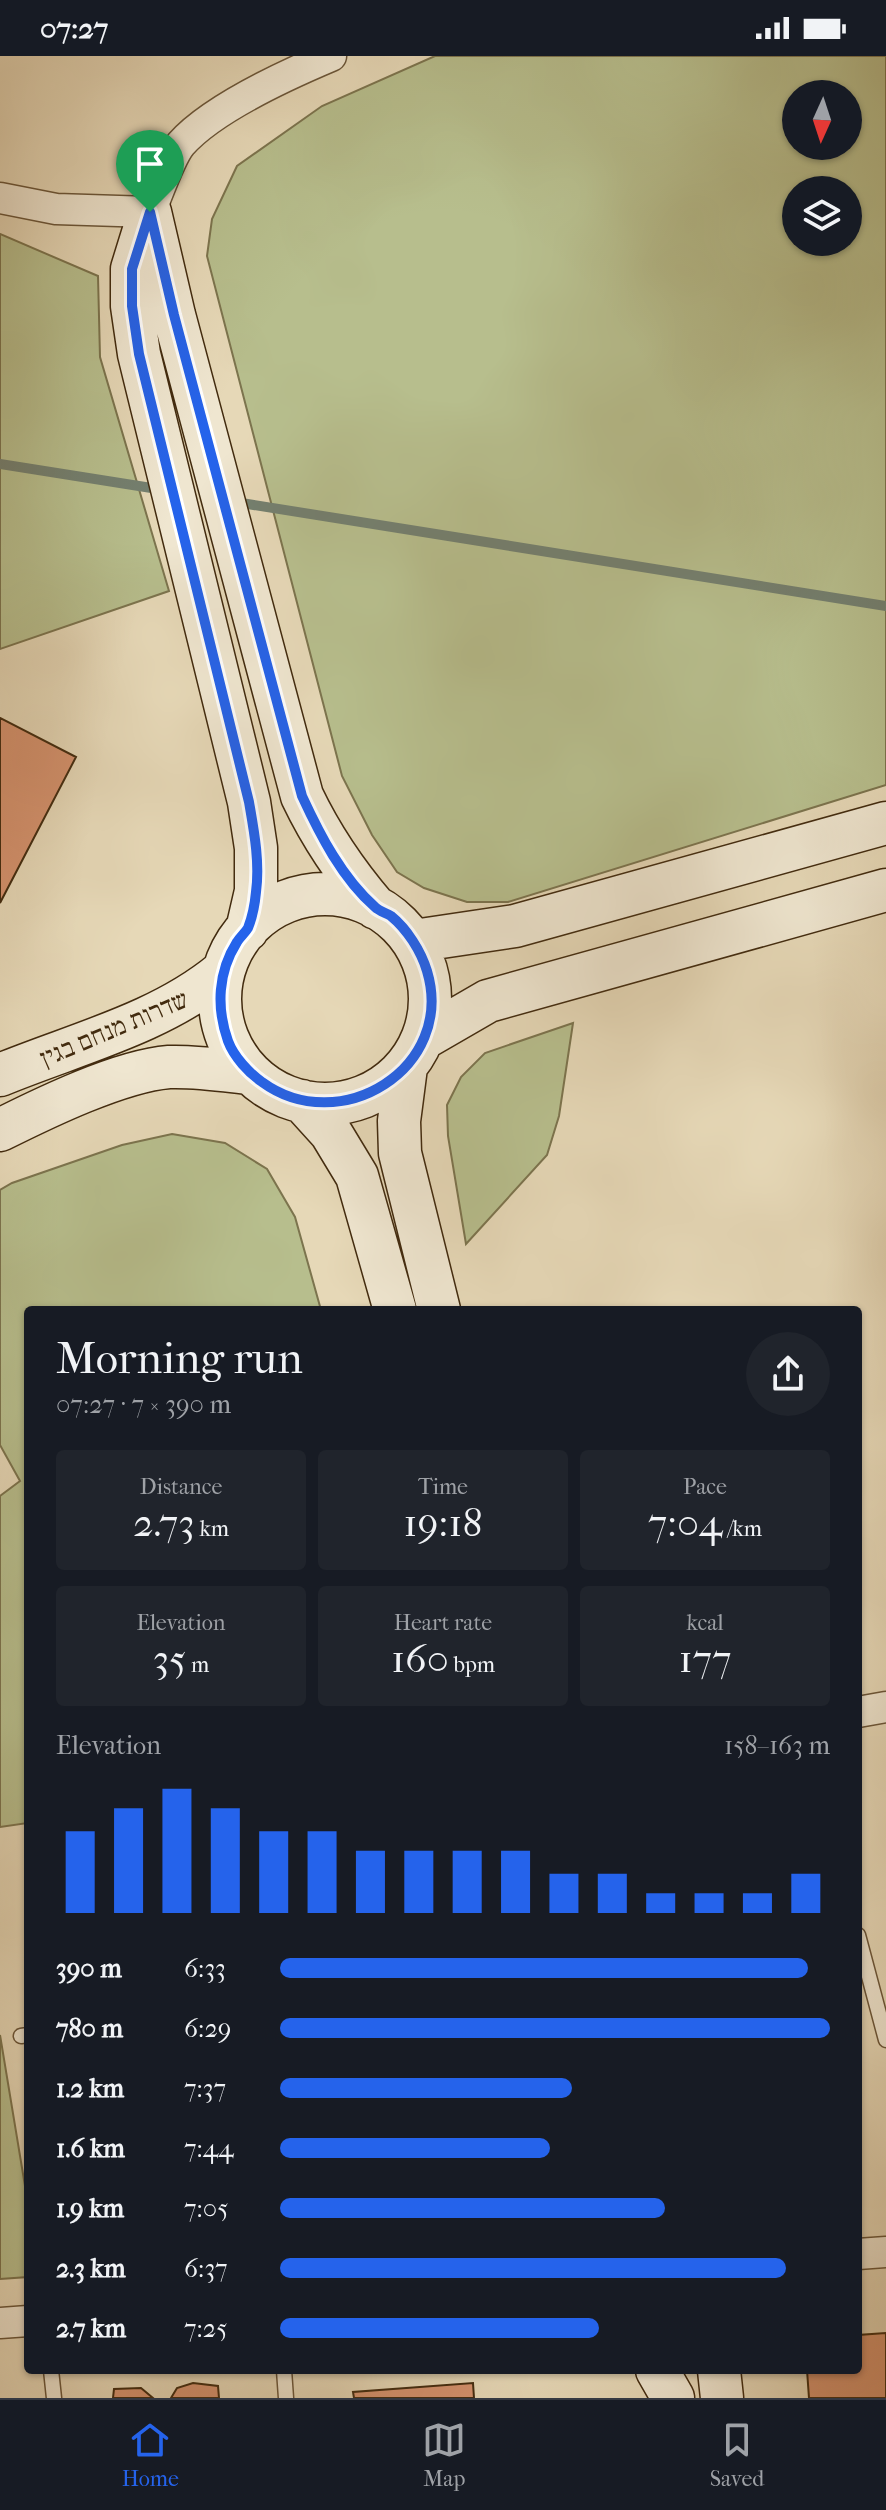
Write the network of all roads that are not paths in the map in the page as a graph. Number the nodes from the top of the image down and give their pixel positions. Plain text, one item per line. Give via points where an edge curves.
1 (331, 56) edge
2 (0, 198) edge
3 (150, 212) junction
4 (886, 823) edge
5 (886, 890) edge
6 (376, 908) junction
7 (247, 930) junction
8 (414, 941) junction
9 (222, 972) junction
10 (415, 1052) junction
11 (249, 1073) junction
12 (0, 1075) edge
13 (302, 1101) junction
14 (0, 1130) edge
15 (394, 1306) edge
16 (438, 1306) edge
17 (886, 1707) edge
18 (862, 1711) edge
19 (862, 1948) edge
20 (881, 2003) edge
21 (886, 2040) edge
22 (886, 2252) edge
23 (862, 2254) edge
24 (24, 2321) edge
25 (0, 2323) edge
26 (51, 2374) edge
27 (284, 2374) edge
28 (659, 2374) edge
29 (719, 2374) edge
30 (54, 2398) edge
31 (286, 2398) edge
32 (673, 2398) edge
33 (722, 2398) edge

1 - 3 street via 215,116 179,146
2 - 3 street via 56,209
3 - 6 street via 302,796 320,834
3 - 7 street via 132,269 132,306 249,802 256,891
4 - 8 street via 515,926
5 - 10 street via 488,1001
6 - 7 street via 329,894 296,898 263,914
6 - 8 street
7 - 9 street
8 - 10 street via 428,972 431,1005
9 - 11 street via 220,1008 226,1032
9 - 12 street, שדרות מנחם בגין via 166,1011
10 - 13 street via 381,1089 350,1101
10 - 16 street via 399,1121 400,1153
11 - 13 street via 279,1094
11 - 14 street, שדרות מנחם בגין via 178,1067 128,1074
13 - 15 street via 331,1133 357,1176
17 - 18 street
19 - 20 lane
20 - 21 lane
22 - 23 street
24 - 25 street
26 - 30 lane
27 - 31 lane
28 - 32 street
29 - 33 street

